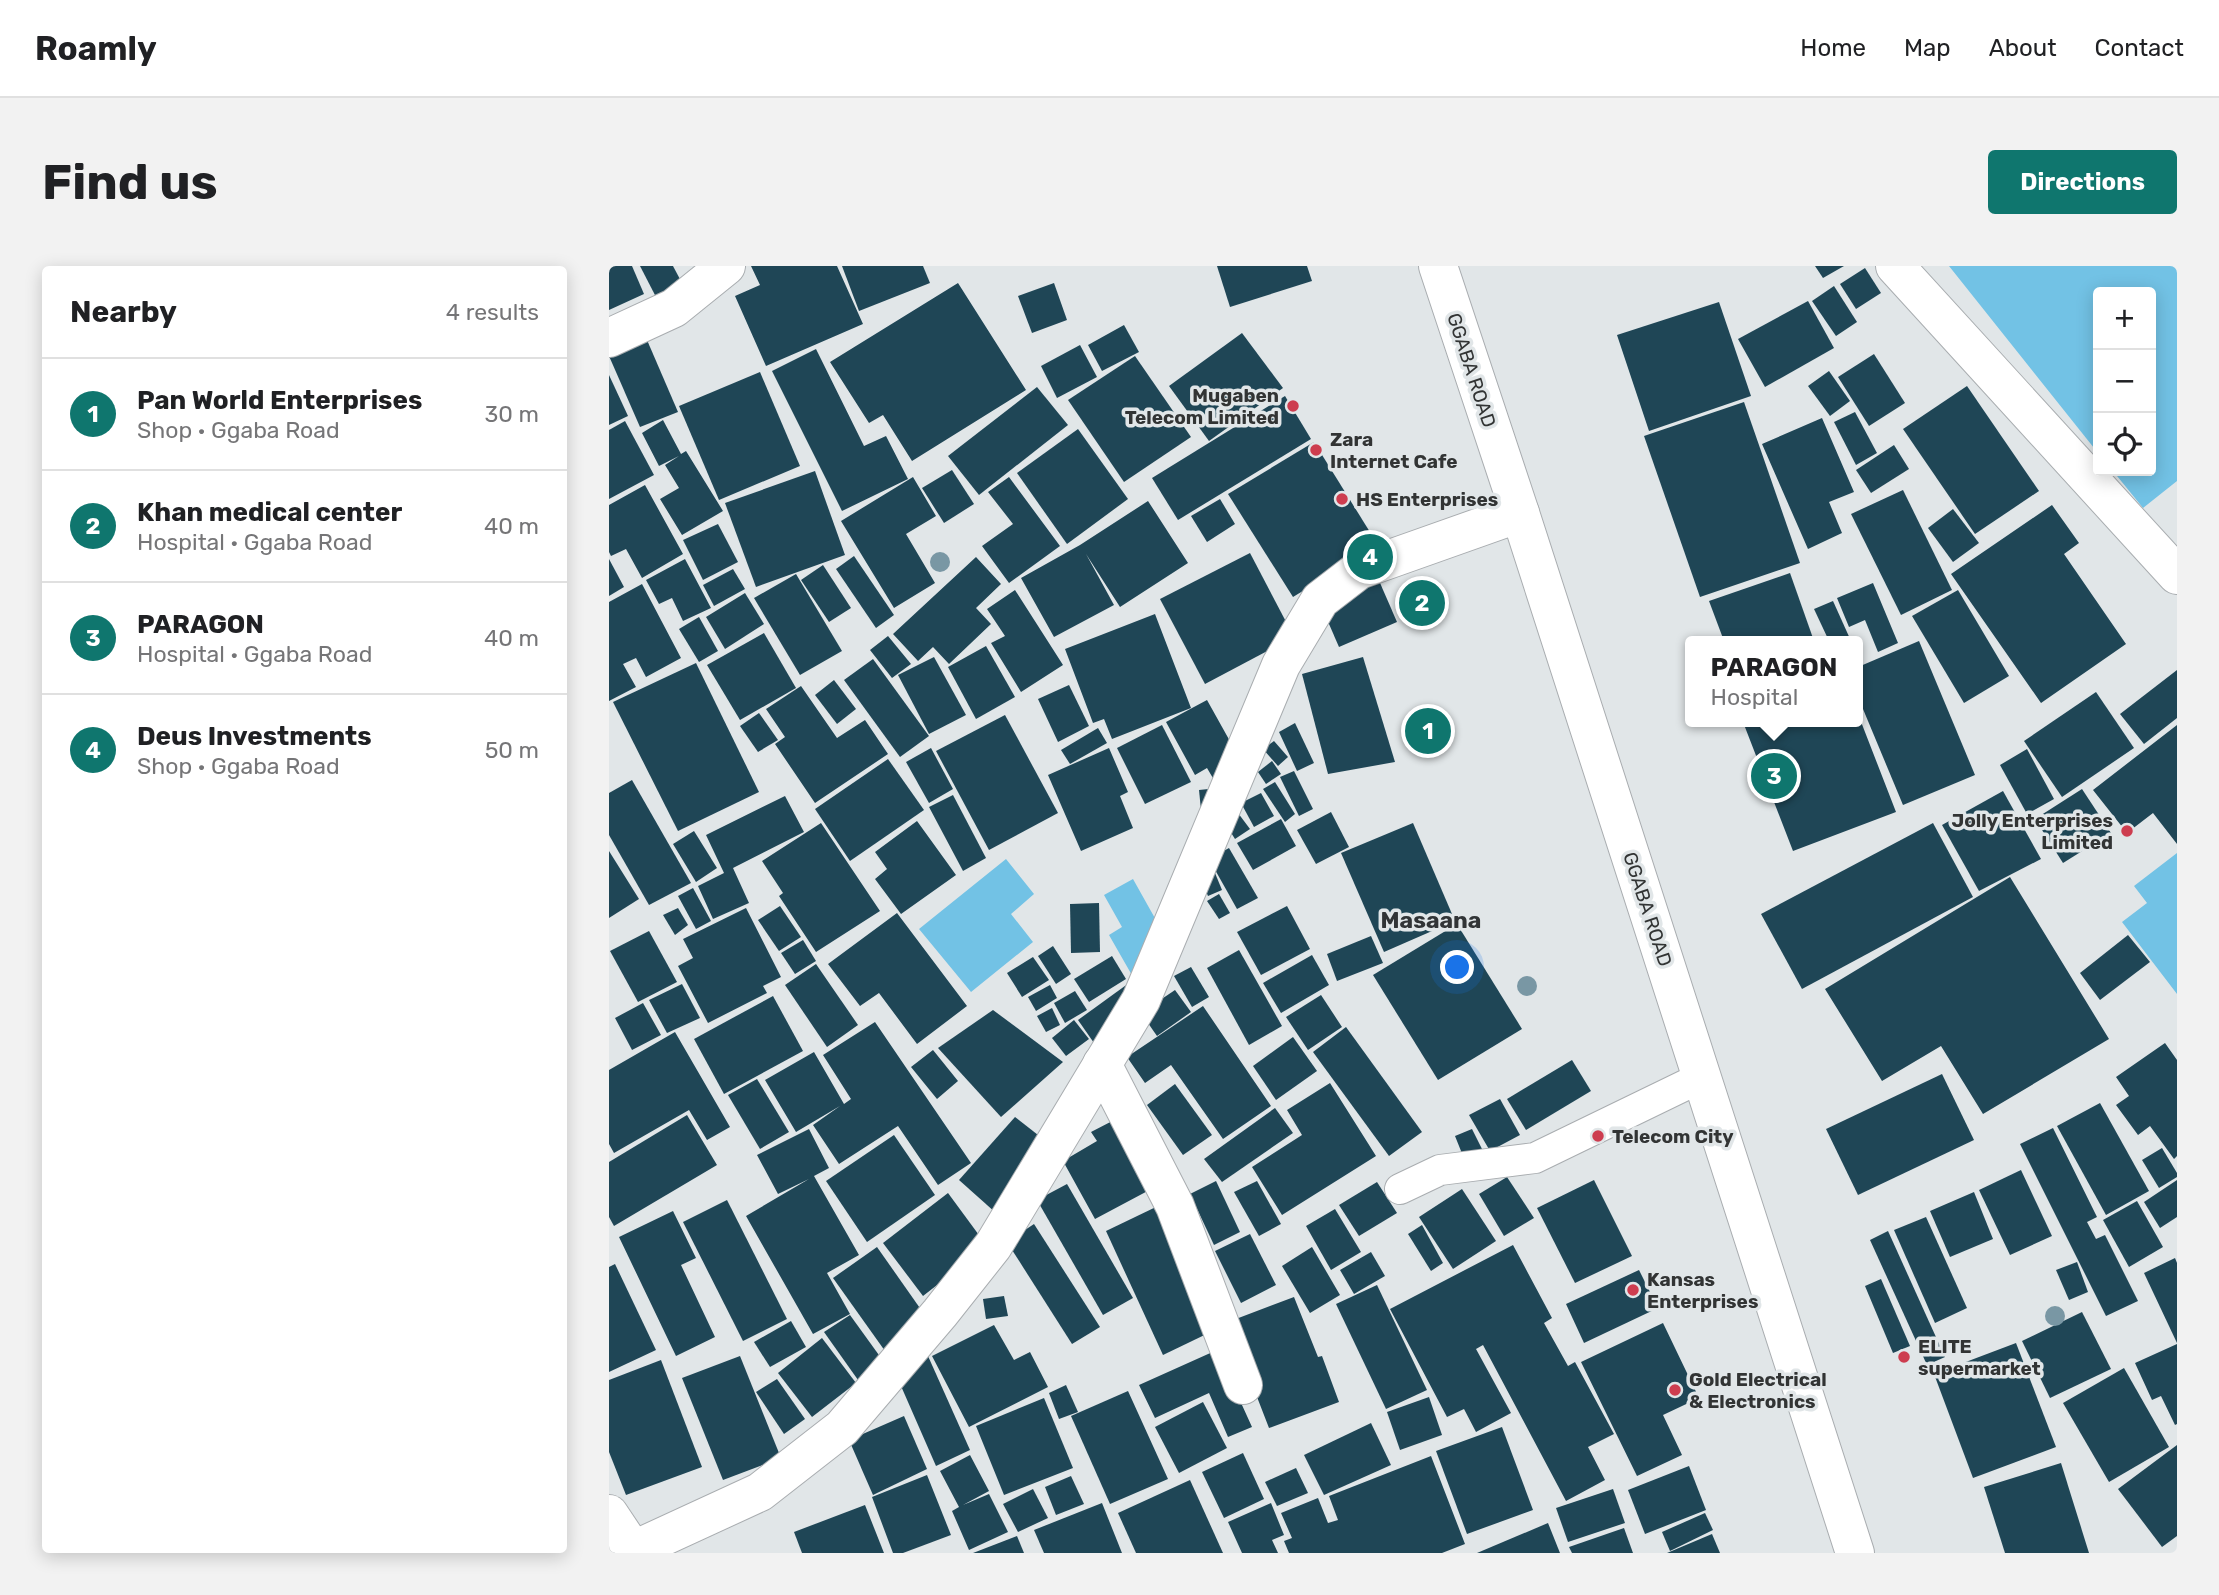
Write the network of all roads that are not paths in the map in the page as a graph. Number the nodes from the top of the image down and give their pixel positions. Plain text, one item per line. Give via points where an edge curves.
1 (726, 266) edge
2 (1438, 266) edge
3 (1895, 266) edge
4 (609, 338) edge
5 (1520, 513) junction
6 (2177, 575) edge
7 (1102, 1064) junction
8 (1702, 1077) junction
9 (1400, 1189) dead end
10 (1243, 1385) dead end
11 (609, 1514) edge
12 (634, 1551) edge
13 (1855, 1553) edge

1 - 4 street via 674,308
2 - 5 street, GGABA ROAD
3 - 6 street
5 - 7 street via 1359,570 1320,600 1281,666 1141,1000
5 - 8 street, GGABA ROAD
7 - 10 street via 1175,1206
7 - 12 street via 993,1245 842,1428 760,1492
8 - 9 lane via 1535,1158 1440,1170
8 - 13 street, GGABA ROAD
11 - 12 street

